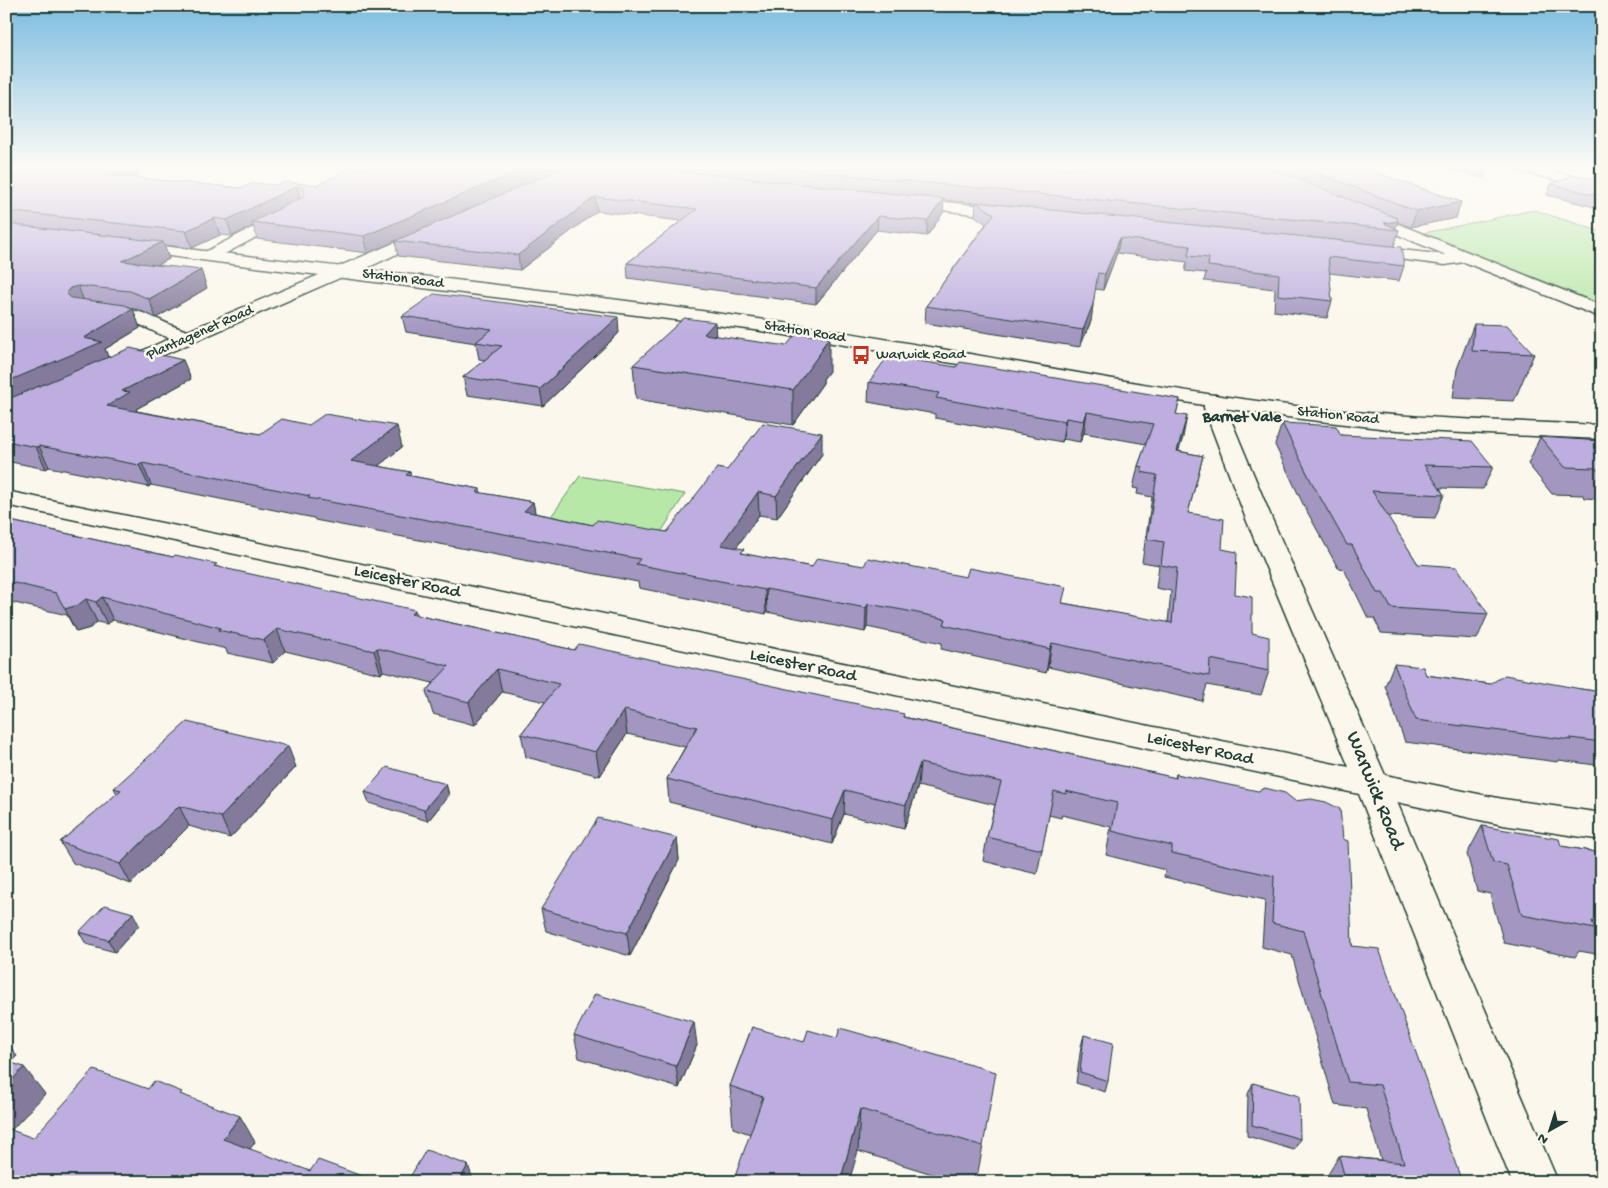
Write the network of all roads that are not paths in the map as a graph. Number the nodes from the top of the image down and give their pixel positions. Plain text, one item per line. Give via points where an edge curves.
1 (271, 223) edge
2 (1383, 223) edge
3 (443, 226) edge
4 (115, 246) edge
5 (1347, 249) edge
6 (209, 256) junction
7 (1466, 257) junction
8 (341, 272) junction
9 (85, 311) edge
10 (1602, 314) edge
11 (189, 337) junction
12 (106, 374) edge
13 (1215, 401) junction
14 (1602, 432) edge
15 (6, 498) edge
16 (1371, 785) junction
17 (1602, 827) edge
18 (1535, 1182) edge

1 - 6 street
2 - 7 street
3 - 8 street, Plantagenet Road
4 - 6 street, Station Road
5 - 7 street via 1444,260
6 - 8 street, Station Road
7 - 10 street
8 - 11 street, Plantagenet Road
8 - 13 street, Station Road via 662,310
9 - 11 street via 138,317 168,332
11 - 12 street, Plantagenet Road
13 - 14 street, Station Road via 1397,423
13 - 16 street, Warwick Road via 1259,519
15 - 16 street, Leicester Road
16 - 17 street, Leicester Road via 1503,812
16 - 18 street, Warwick Road

